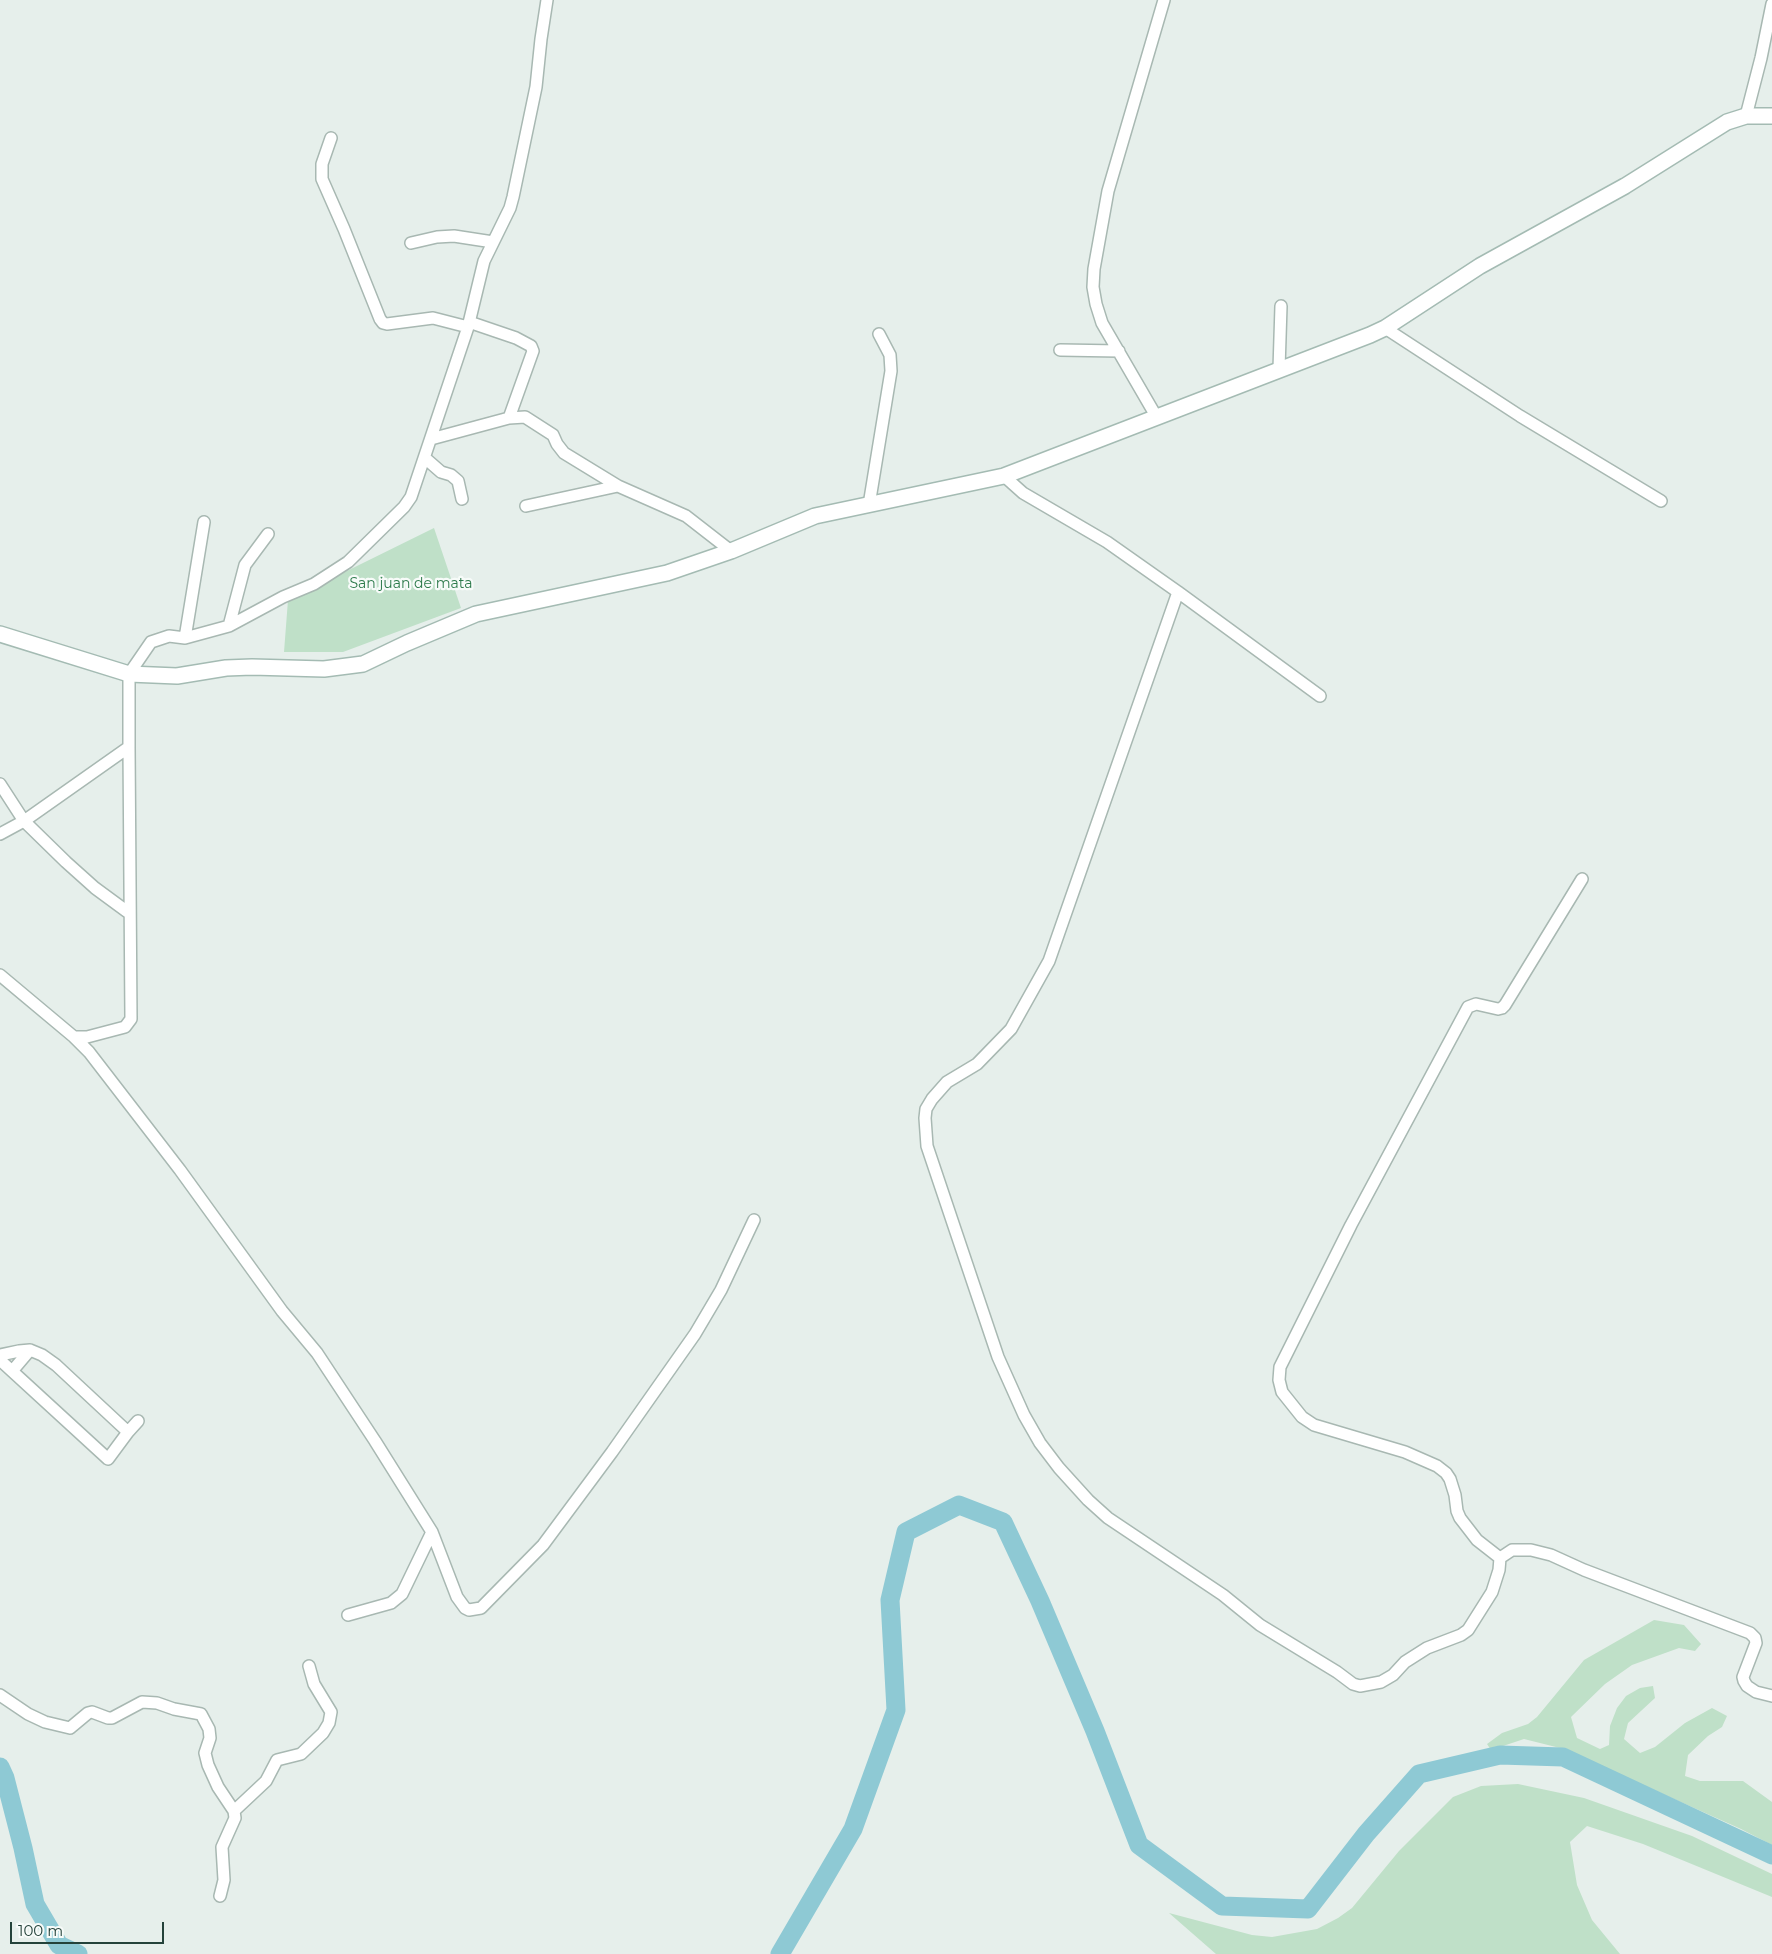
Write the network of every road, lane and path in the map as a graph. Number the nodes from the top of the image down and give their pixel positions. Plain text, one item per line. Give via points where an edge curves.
1 (547, 0) edge
2 (1164, 0) edge
3 (1772, 4) edge
4 (1746, 116) junction
5 (1772, 116) edge
6 (331, 138) dead end
7 (493, 242) junction
8 (411, 243) dead end
9 (1280, 306) dead end
10 (469, 324) junction
11 (1385, 328) junction
12 (879, 334) dead end
13 (1060, 350) dead end
14 (1118, 351) junction
15 (1279, 369) junction
16 (1156, 416) junction
17 (509, 418) junction
18 (431, 439) junction
19 (425, 458) junction
20 (1004, 476) junction
21 (618, 486) junction
22 (462, 499) dead end
23 (1661, 501) dead end
24 (869, 505) junction
25 (526, 506) dead end
26 (204, 522) dead end
27 (268, 534) dead end
28 (731, 551) junction
29 (1178, 592) junction
30 (229, 626) junction
31 (0, 634) edge
32 (186, 638) junction
33 (129, 674) junction
34 (1320, 696) dead end
35 (129, 748) junction
36 (0, 784) edge
37 (24, 821) junction
38 (0, 834) edge
39 (1582, 879) dead end
40 (129, 914) junction
41 (0, 975) edge
42 (74, 1037) junction
43 (754, 1220) dead end
44 (30, 1350) junction
45 (0, 1355) edge
46 (0, 1360) edge
47 (13, 1370) junction
48 (138, 1420) dead end
49 (128, 1432) junction
50 (432, 1532) junction
51 (1500, 1558) junction
52 (348, 1615) dead end
53 (308, 1666) dead end
54 (0, 1695) edge
55 (1772, 1696) edge
56 (234, 1811) junction
57 (220, 1896) dead end

1 - 7 street via 536,87 517,181 510,208
2 - 14 street via 1108,191 1094,269 1096,304 1102,323
3 - 4 street
4 - 5 street
4 - 11 street via 1727,122 1625,186 1480,266
6 - 10 street via 322,164 322,179 380,320 387,324 433,318
7 - 8 street via 454,236
7 - 10 street via 484,260
9 - 15 street
10 - 17 street via 516,338 533,351
10 - 18 street
11 - 15 street
11 - 23 street via 1520,416
12 - 24 street via 890,355 891,371
13 - 14 street
14 - 16 street
15 - 16 street
16 - 20 street
17 - 18 street
17 - 21 street via 519,416 530,420 553,435 564,452
18 - 19 street
19 - 22 street via 440,472 458,481
19 - 30 street via 404,508 348,562 314,584
20 - 24 street
20 - 29 street via 1023,493 1107,542
21 - 25 street
21 - 28 street via 686,516
24 - 28 street via 815,516
26 - 32 street
27 - 30 street via 245,565
28 - 33 street via 666,573 476,614 363,664 324,670 252,667 177,676
29 - 34 street
29 - 51 street via 1049,961 1011,1029 977,1064 947,1082 932,1099 924,1118 930,1155 998,1357 1024,1415 1059,1468 1108,1518 1223,1595 1260,1625 1360,1686 1376,1683 1427,1648 1468,1630 1492,1592
30 - 32 street
31 - 33 street
32 - 33 street via 169,636 151,642
33 - 35 street
35 - 37 street
35 - 40 street
36 - 37 street
37 - 38 street
37 - 40 street via 95,888
39 - 51 street via 1505,1005 1498,1009 1476,1004 1468,1007 1351,1225 1280,1367 1282,1392 1302,1417 1314,1425 1404,1452 1446,1473 1460,1518 1477,1540
40 - 42 street via 130,1023 116,1030
41 - 42 street
42 - 50 street via 180,1170 282,1311 317,1353
43 - 50 street via 696,1334 543,1545 481,1608 469,1610 457,1597
44 - 45 street
44 - 47 street
44 - 49 street via 56,1365
46 - 47 street
47 - 49 street via 108,1459
48 - 49 street
50 - 52 street via 402,1594 391,1603
51 - 55 street via 1512,1550 1551,1555 1750,1633 1756,1643 1744,1681 1756,1692
53 - 56 street via 314,1684 331,1712 329,1723 301,1754 278,1760 266,1781
54 - 56 street via 28,1714 70,1728 88,1713 112,1718 142,1702 201,1714 209,1729 205,1753 208,1765
56 - 57 street via 235,1818 222,1846 224,1880

